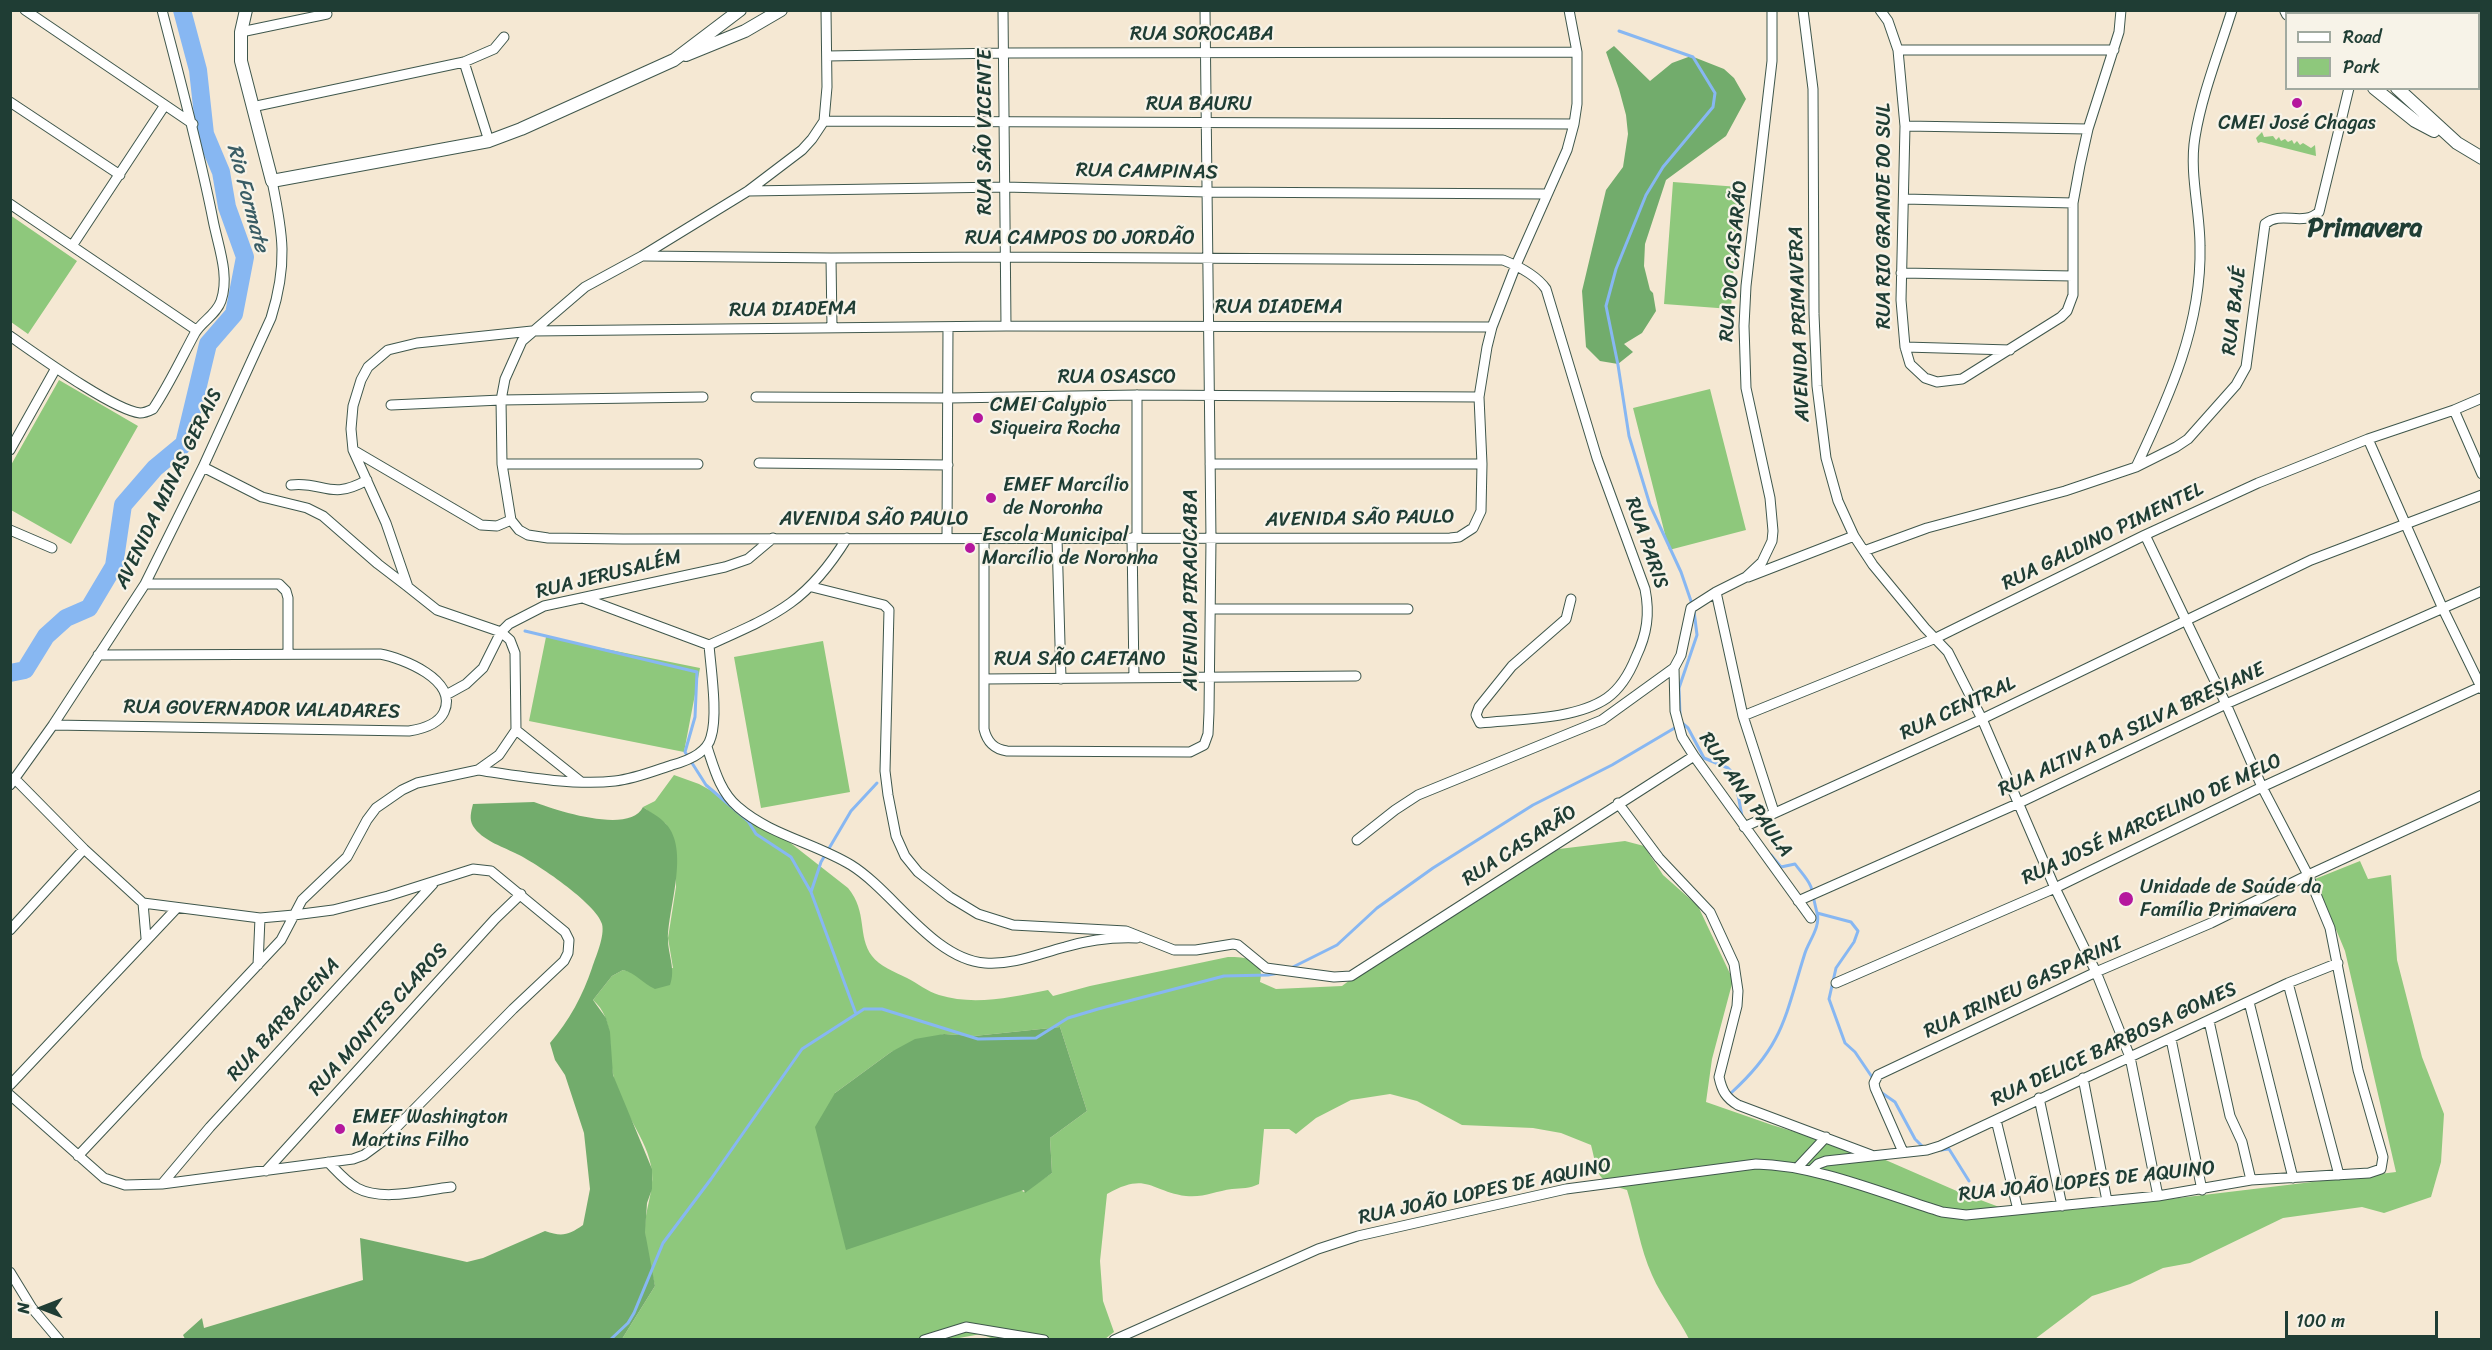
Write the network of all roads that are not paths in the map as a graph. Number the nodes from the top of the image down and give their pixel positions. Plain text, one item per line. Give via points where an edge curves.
1 (26, 10) edge
2 (246, 10) edge
3 (740, 10) edge
4 (781, 10) edge
5 (1003, 10) edge
6 (1205, 10) edge
7 (1569, 10) edge
8 (1772, 10) edge
9 (1803, 10) edge
10 (1880, 10) edge
11 (2121, 10) edge
12 (2232, 10) edge
13 (162, 11) edge
14 (327, 14) dead end
15 (826, 15) edge
16 (720, 23) junction
17 (241, 32) junction
18 (504, 37) dead end
19 (731, 38) junction
20 (1898, 50) junction
21 (2114, 50) junction
22 (1577, 52) junction
23 (1003, 53) junction
24 (1205, 53) junction
25 (827, 56) junction
26 (674, 60) junction
27 (464, 62) junction
28 (2349, 90) edge
29 (2376, 90) edge
30 (2399, 90) edge
31 (10, 102) edge
32 (165, 105) junction
33 (252, 107) junction
34 (824, 121) junction
35 (1004, 122) junction
36 (1206, 123) junction
37 (193, 124) junction
38 (1574, 124) junction
39 (1905, 126) junction
40 (2088, 129) junction
41 (489, 141) junction
42 (2457, 143) junction
43 (2481, 158) edge
44 (120, 175) junction
45 (272, 181) junction
46 (1004, 187) junction
47 (748, 191) junction
48 (1207, 192) junction
49 (1546, 194) junction
50 (1904, 199) junction
51 (2073, 203) junction
52 (10, 204) edge
53 (72, 246) junction
54 (642, 256) junction
55 (1004, 257) junction
56 (831, 258) junction
57 (1207, 258) junction
58 (1516, 265) junction
59 (1901, 273) junction
60 (2073, 276) junction
61 (1006, 326) junction
62 (1208, 326) junction
63 (832, 327) junction
64 (948, 327) junction
65 (1492, 327) junction
66 (196, 330) junction
67 (532, 331) junction
68 (10, 336) edge
69 (1905, 346) junction
70 (2010, 350) junction
71 (56, 368) junction
72 (1137, 395) junction
73 (703, 397) dead end
74 (756, 397) dead end
75 (1209, 397) junction
76 (1479, 397) junction
77 (949, 398) junction
78 (2481, 398) edge
79 (501, 400) junction
80 (391, 405) dead end
81 (2454, 410) junction
82 (2368, 439) junction
83 (10, 450) edge
84 (354, 450) junction
85 (759, 463) dead end
86 (502, 464) junction
87 (698, 464) dead end
88 (1210, 464) junction
89 (1482, 464) junction
90 (948, 465) junction
91 (203, 467) junction
92 (2136, 467) junction
93 (2481, 474) edge
94 (367, 480) junction
95 (291, 485) dead end
96 (2481, 495) edge
97 (511, 520) junction
98 (2406, 524) junction
99 (10, 530) edge
100 (2145, 535) junction
101 (1854, 536) junction
102 (947, 537) junction
103 (773, 538) junction
104 (847, 538) junction
105 (984, 538) junction
106 (1057, 538) junction
107 (1135, 538) junction
108 (1211, 539) junction
109 (52, 548) dead end
110 (1864, 551) junction
111 (1746, 577) junction
112 (145, 584) junction
113 (408, 587) junction
114 (812, 587) junction
115 (2481, 591) edge
116 (1716, 592) junction
117 (583, 598) junction
118 (1571, 599) dead end
119 (1211, 609) junction
120 (1408, 609) dead end
121 (2443, 609) junction
122 (2185, 621) junction
123 (501, 632) junction
124 (1936, 638) junction
125 (709, 645) junction
126 (288, 654) junction
127 (98, 655) junction
128 (1674, 668) junction
129 (1356, 676) dead end
130 (1210, 677) junction
131 (1134, 678) junction
132 (984, 679) junction
133 (1061, 679) junction
134 (2481, 687) edge
135 (446, 695) junction
136 (2226, 704) junction
137 (1743, 716) junction
138 (1982, 719) junction
139 (53, 725) junction
140 (516, 730) junction
141 (706, 747) junction
142 (1694, 756) junction
143 (478, 770) junction
144 (12, 781) edge
145 (580, 781) junction
146 (2262, 787) junction
147 (2481, 795) edge
148 (1618, 803) junction
149 (2019, 803) junction
150 (1774, 812) junction
151 (1744, 827) junction
152 (1357, 840) dead end
153 (84, 849) junction
154 (2308, 875) junction
155 (434, 882) junction
156 (2055, 888) junction
157 (521, 894) junction
158 (1798, 901) junction
159 (143, 903) junction
160 (176, 909) junction
161 (294, 915) junction
162 (260, 918) junction
163 (1811, 918) dead end
164 (10, 930) edge
165 (146, 938) junction
166 (1139, 938) junction
167 (2338, 963) junction
168 (258, 965) junction
169 (2096, 972) junction
170 (1836, 983) dead end
171 (2288, 983) junction
172 (2249, 1002) junction
173 (2209, 1021) junction
174 (2171, 1038) junction
175 (2130, 1057) junction
176 (2083, 1078) junction
177 (10, 1085) edge
178 (10, 1095) edge
179 (2039, 1098) junction
180 (1996, 1120) junction
181 (1826, 1137) junction
182 (1903, 1152) junction
183 (1872, 1155) junction
184 (78, 1156) junction
185 (328, 1162) junction
186 (1798, 1167) junction
187 (266, 1171) junction
188 (1811, 1172) junction
189 (2339, 1175) junction
190 (2293, 1178) junction
191 (2251, 1180) junction
192 (162, 1184) junction
193 (451, 1187) dead end
194 (2202, 1190) junction
195 (2158, 1196) junction
196 (2107, 1202) junction
197 (2062, 1206) junction
198 (2018, 1210) junction
199 (10, 1272) edge
200 (58, 1340) edge
201 (924, 1340) edge
202 (1044, 1340) edge
203 (1114, 1340) edge

1 - 32 street
2 - 17 street
3 - 16 street
4 - 19 street
5 - 23 street, RUA SÃO VICENTE
6 - 24 street, AVENIDA PIRACICABA
7 - 22 street, AVENIDA SÃO PAULO
8 - 111 street, RUA DO CASARÃO via 1772,61 1744,326 1746,388 1770,498 1773,531 1768,552
9 - 101 street, AVENIDA PRIMAVERA via 1813,89 1817,386 1830,477
10 - 20 street, RUA RIO GRANDE DO SUL
11 - 21 street, RUA RIO GRANDE DO SUL
12 - 92 street via 2195,138 2200,263 2189,333 2174,386
13 - 37 street
14 - 17 street
15 - 25 street
16 - 19 street via 719,31
16 - 26 street
17 - 33 street via 241,62
18 - 27 street via 495,49
19 - 26 street
20 - 21 street
20 - 39 street, RUA RIO GRANDE DO SUL
21 - 40 street, RUA RIO GRANDE DO SUL
22 - 24 street, RUA SOROCABA
22 - 38 street, AVENIDA SÃO PAULO
23 - 24 street, RUA SOROCABA
23 - 25 street, RUA SOROCABA
23 - 35 street, RUA SÃO VICENTE
24 - 36 street, AVENIDA PIRACICABA
25 - 34 street
26 - 41 street
27 - 33 street
27 - 41 street
28 - 92 street, RUA BAJÉ via 2319,212 2305,219 2284,217 2265,224 2242,376 2188,439
29 - 42 street via 2415,121
30 - 42 street
31 - 44 street
32 - 37 street
32 - 44 street
33 - 45 street
34 - 35 street, RUA BAURU
34 - 47 street via 802,150
35 - 36 street, RUA BAURU
35 - 46 street, RUA SÃO VICENTE
36 - 38 street, RUA BAURU
36 - 48 street, AVENIDA PIRACICABA
37 - 66 street via 223,263 220,303
38 - 49 street, AVENIDA SÃO PAULO via 1567,150
39 - 40 street
39 - 50 street, RUA RIO GRANDE DO SUL
40 - 51 street, RUA RIO GRANDE DO SUL
41 - 45 street
42 - 43 street
44 - 53 street
45 - 91 street, AVENIDA MINAS GERAIS via 283,234 278,295
46 - 47 street, RUA CAMPINAS
46 - 48 street, RUA CAMPINAS
46 - 55 street, RUA SÃO VICENTE
47 - 54 street
48 - 49 street, RUA CAMPINAS
48 - 57 street, AVENIDA PIRACICABA
49 - 58 street, AVENIDA SÃO PAULO
50 - 51 street
50 - 59 street, RUA RIO GRANDE DO SUL
51 - 60 street, RUA RIO GRANDE DO SUL
52 - 53 street
53 - 66 street
54 - 56 street, RUA CAMPOS DO JORDÃO
54 - 67 street via 585,287
55 - 56 street, RUA CAMPOS DO JORDÃO
55 - 57 street, RUA CAMPOS DO JORDÃO
55 - 61 street, RUA SÃO VICENTE
56 - 63 street
57 - 58 street, RUA CAMPOS DO JORDÃO via 1498,259
57 - 62 street, AVENIDA PIRACICABA
58 - 65 street, AVENIDA SÃO PAULO
58 - 118 street, RUA PARIS via 1546,289 1597,458 1645,589 1647,623 1634,663 1623,682 1606,698 1551,716 1480,723 1476,715 1479,707 1512,666 1566,619
59 - 60 street
59 - 69 street, RUA RIO GRANDE DO SUL
60 - 70 street, RUA RIO GRANDE DO SUL via 2073,295 2067,311
61 - 62 street, RUA DIADEMA
61 - 64 street, RUA DIADEMA
62 - 65 street, RUA DIADEMA
62 - 75 street, AVENIDA PIRACICABA
63 - 64 street, RUA DIADEMA
63 - 67 street, RUA DIADEMA
64 - 77 street
65 - 76 street, AVENIDA SÃO PAULO
66 - 71 street via 153,409 143,413 126,409
67 - 79 street via 522,341 505,379
67 - 84 street, RUA DIADEMA via 417,343 388,350 368,367 356,393 351,429
68 - 71 street
69 - 70 street
69 - 70 street, RUA RIO GRANDE DO SUL via 1910,364 1936,382 1962,379
71 - 83 street
72 - 75 street, RUA OSASCO
72 - 77 street, RUA OSASCO
72 - 107 street
73 - 79 street
74 - 77 street, RUA OSASCO
75 - 76 street, RUA OSASCO
75 - 88 street, AVENIDA PIRACICABA
76 - 89 street, AVENIDA SÃO PAULO
77 - 90 street
78 - 81 street, RUA GALDINO PIMENTEL
79 - 80 street
79 - 86 street
81 - 82 street, RUA GALDINO PIMENTEL
81 - 93 street
82 - 98 street
82 - 100 street, RUA GALDINO PIMENTEL via 2258,483
84 - 94 street, RUA DIADEMA
84 - 97 street via 481,525 496,526
85 - 90 street
86 - 87 street
86 - 97 street
88 - 89 street
88 - 108 street, AVENIDA PIRACICABA
89 - 108 street, AVENIDA SÃO PAULO via 1481,511 1473,528 1459,537
90 - 102 street
91 - 112 street, AVENIDA MINAS GERAIS
91 - 113 street via 262,496 323,516
92 - 110 street, RUA BAJÉ via 2065,491 1927,528
94 - 95 street via 336,491
94 - 113 street, RUA DIADEMA
96 - 98 street, RUA CENTRAL
97 - 103 street, AVENIDA SÃO PAULO via 528,535 548,538
98 - 121 street
98 - 122 street, RUA CENTRAL via 2311,560
99 - 109 street
100 - 122 street
100 - 124 street, RUA GALDINO PIMENTEL
101 - 110 street, AVENIDA PRIMAVERA
101 - 111 street
102 - 104 street, AVENIDA SÃO PAULO
102 - 105 street, AVENIDA SÃO PAULO
103 - 104 street, AVENIDA SÃO PAULO
103 - 117 street, RUA JERUSALÉM via 748,560
104 - 114 street
105 - 106 street, AVENIDA SÃO PAULO
105 - 132 street, AVENIDA PIRACICABA
106 - 107 street, AVENIDA SÃO PAULO
106 - 133 street
107 - 108 street, AVENIDA SÃO PAULO
107 - 131 street
108 - 119 street, AVENIDA PIRACICABA
110 - 124 street, AVENIDA PRIMAVERA
111 - 116 street, RUA DO CASARÃO
112 - 126 street via 279,584 288,598
112 - 127 street, AVENIDA MINAS GERAIS
113 - 123 street via 436,610
114 - 125 street via 765,620
114 - 166 street via 889,610 885,771 896,836 918,872 978,914 1013,925 1126,931
115 - 121 street, RUA ALTIVA DA SILVA BRESIANE
116 - 128 street, RUA ANA PAULA via 1691,608 1681,655
116 - 137 street
117 - 123 street, RUA JERUSALÉM via 544,606 521,616
117 - 125 street
119 - 120 street
119 - 130 street, AVENIDA PIRACICABA
121 - 134 street
121 - 136 street, RUA ALTIVA DA SILVA BRESIANE
122 - 136 street
122 - 138 street, RUA CENTRAL
123 - 135 street, RUA JERUSALÉM via 483,668
123 - 140 street via 510,640 515,653
124 - 137 street, RUA GALDINO PIMENTEL
124 - 138 street, AVENIDA PRIMAVERA via 1948,651
125 - 141 street via 713,724
126 - 127 street
126 - 135 street via 393,657 425,672
127 - 139 street, AVENIDA MINAS GERAIS
128 - 142 street, RUA ANA PAULA via 1677,724
128 - 152 street via 1602,720 1418,795
129 - 130 street, RUA SÃO CAETANO
130 - 131 street, RUA SÃO CAETANO
130 - 132 street, AVENIDA PIRACICABA via 1208,734 1204,745 1190,752 998,749 986,737
131 - 133 street, RUA SÃO CAETANO
132 - 133 street, RUA SÃO CAETANO
134 - 146 street, RUA JOSÉ MARCELINO DE MELO
135 - 139 street, RUA GOVERNADOR VALADARES via 445,709 437,721 409,731
136 - 146 street
136 - 149 street, RUA ALTIVA DA SILVA BRESIANE
137 - 150 street
138 - 149 street, AVENIDA PRIMAVERA
138 - 150 street, RUA CENTRAL
139 - 144 street, AVENIDA MINAS GERAIS
140 - 143 street via 499,755
140 - 145 street
141 - 145 street via 682,762 648,773 615,781
141 - 166 street via 721,785 736,806 780,833 851,865 881,888 910,919 969,960 1007,963 1113,937
142 - 148 street, RUA CASARÃO
142 - 151 street, RUA ANA PAULA
143 - 145 street
143 - 161 street via 417,783 389,798 367,820 346,857 311,890
144 - 153 street
146 - 154 street
146 - 156 street, RUA JOSÉ MARCELINO DE MELO
147 - 154 street, RUA IRINEU GASPARINI
148 - 166 street, RUA CASARÃO via 1351,976 1266,968 1233,944 1185,951
148 - 181 street via 1659,858 1710,912 1734,964 1737,1006 1719,1077 1728,1099
149 - 156 street, AVENIDA PRIMAVERA
149 - 158 street, RUA ALTIVA DA SILVA BRESIANE
150 - 151 street, RUA CENTRAL
151 - 158 street, RUA ANA PAULA
153 - 159 street
153 - 164 street
154 - 167 street via 2330,928
154 - 169 street, RUA IRINEU GASPARINI via 2211,923
155 - 157 street via 482,869 491,871
155 - 161 street via 333,910
155 - 192 street, RUA BARBACENA
156 - 169 street, AVENIDA PRIMAVERA
156 - 170 street, RUA JOSÉ MARCELINO DE MELO
157 - 185 street via 565,932 569,946 564,961 374,1148 353,1159
157 - 187 street, RUA MONTES CLAROS
158 - 163 street, RUA ANA PAULA
159 - 160 street
159 - 165 street
160 - 162 street
160 - 165 street
161 - 162 street
161 - 168 street via 281,940
162 - 168 street
165 - 177 street
167 - 171 street, RUA DELICE BARBOSA GOMES
167 - 189 street, RUA JOÃO LOPES DE AQUINO via 2358,1070 2384,1163 2377,1172
168 - 184 street
169 - 175 street, AVENIDA PRIMAVERA
169 - 182 street, RUA IRINEU GASPARINI via 1882,1072 1875,1079 1875,1088
171 - 172 street, RUA DELICE BARBOSA GOMES
171 - 189 street
172 - 173 street, RUA DELICE BARBOSA GOMES
172 - 190 street
173 - 174 street, RUA DELICE BARBOSA GOMES
173 - 191 street via 2230,1116 2242,1142
174 - 175 street, RUA DELICE BARBOSA GOMES
174 - 194 street
175 - 176 street, RUA DELICE BARBOSA GOMES
175 - 195 street, AVENIDA PRIMAVERA
176 - 179 street, RUA DELICE BARBOSA GOMES
176 - 196 street
178 - 184 street
179 - 180 street, RUA DELICE BARBOSA GOMES
179 - 197 street
180 - 182 street, RUA DELICE BARBOSA GOMES via 1940,1146
180 - 198 street
181 - 183 street
181 - 186 street
182 - 183 street, RUA DELICE BARBOSA GOMES
183 - 188 street, RUA DELICE BARBOSA GOMES via 1822,1162
184 - 192 street via 113,1182
185 - 187 street
185 - 193 street via 346,1181 372,1193
186 - 188 street, RUA JOÃO LOPES DE AQUINO
186 - 203 street, RUA JOÃO LOPES DE AQUINO via 1756,1164 1566,1189 1358,1236 1318,1249
187 - 192 street
188 - 198 street, RUA JOÃO LOPES DE AQUINO via 1950,1214
189 - 190 street, RUA JOÃO LOPES DE AQUINO
190 - 191 street, RUA JOÃO LOPES DE AQUINO
191 - 194 street, RUA JOÃO LOPES DE AQUINO
194 - 195 street, RUA JOÃO LOPES DE AQUINO
195 - 196 street, RUA JOÃO LOPES DE AQUINO
196 - 197 street, RUA JOÃO LOPES DE AQUINO
197 - 198 street, RUA JOÃO LOPES DE AQUINO
199 - 200 street
201 - 202 street via 966,1327

